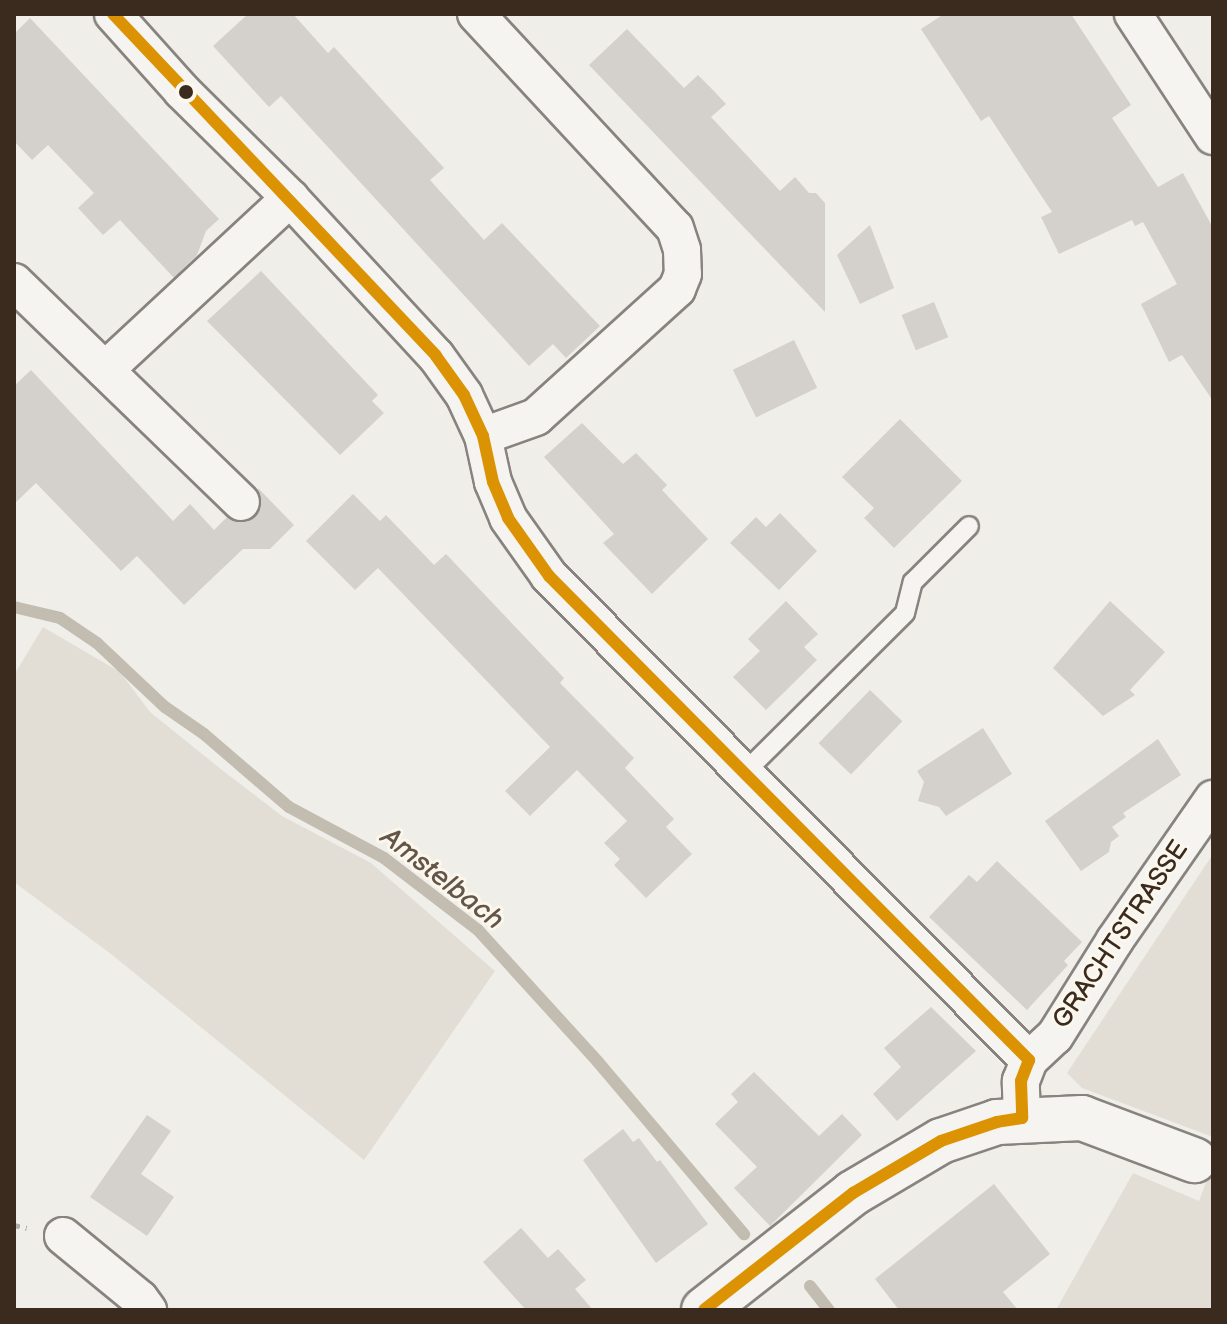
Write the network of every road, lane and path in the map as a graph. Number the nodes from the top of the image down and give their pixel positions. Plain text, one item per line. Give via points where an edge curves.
1 (113, 14) edge
2 (476, 14) edge
3 (1133, 14) edge
4 (1213, 136) edge
5 (290, 198) junction
6 (14, 282) edge
7 (105, 370) junction
8 (483, 436) junction
9 (241, 502) dead end
10 (969, 526) dead end
11 (743, 774) junction
12 (1213, 799) edge
13 (1029, 1060) junction
14 (1022, 1118) junction
15 (1194, 1160) dead end
16 (63, 1236) dead end
17 (148, 1310) edge
18 (704, 1310) edge

1 - 5 street
2 - 8 street via 675,228 683,274 677,289 536,417
3 - 4 street
5 - 7 street
5 - 8 street via 436,356 464,395
6 - 7 street
7 - 9 street
8 - 11 street via 493,482 527,549
10 - 11 lane via 913,582 905,613
11 - 13 street
12 - 13 street, GRACHTSTRASSE via 1055,1036
13 - 14 street via 1021,1081
14 - 15 street via 1082,1118
14 - 18 street via 941,1141 853,1193
16 - 17 street

